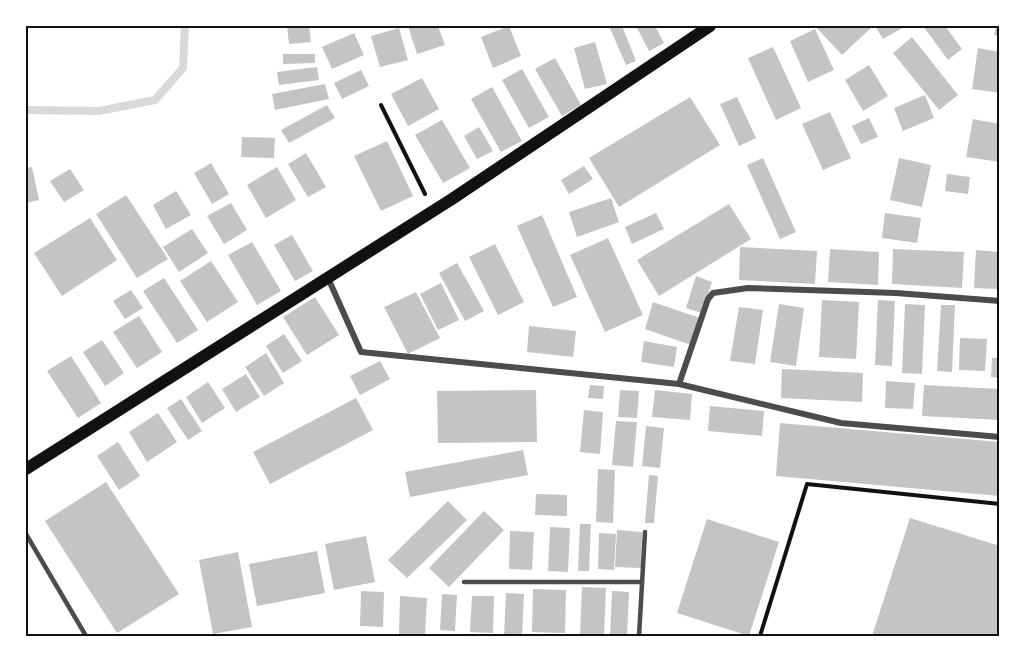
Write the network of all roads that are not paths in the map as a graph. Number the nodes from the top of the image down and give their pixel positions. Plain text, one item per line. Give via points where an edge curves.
1 (710, 26) edge
2 (327, 277) junction
3 (999, 301) edge
4 (679, 384) junction
5 (999, 437) edge
6 (26, 469) edge
7 (645, 532) dead end
8 (26, 534) edge
9 (464, 582) dead end
10 (640, 582) junction
11 (86, 636) edge
12 (639, 636) edge

1 - 2 main road via 434,211
2 - 4 street via 361,352
2 - 6 main road
3 - 4 street via 759,289 713,293
4 - 5 street via 841,423
7 - 10 lane
8 - 11 lane
9 - 10 lane
10 - 12 lane

